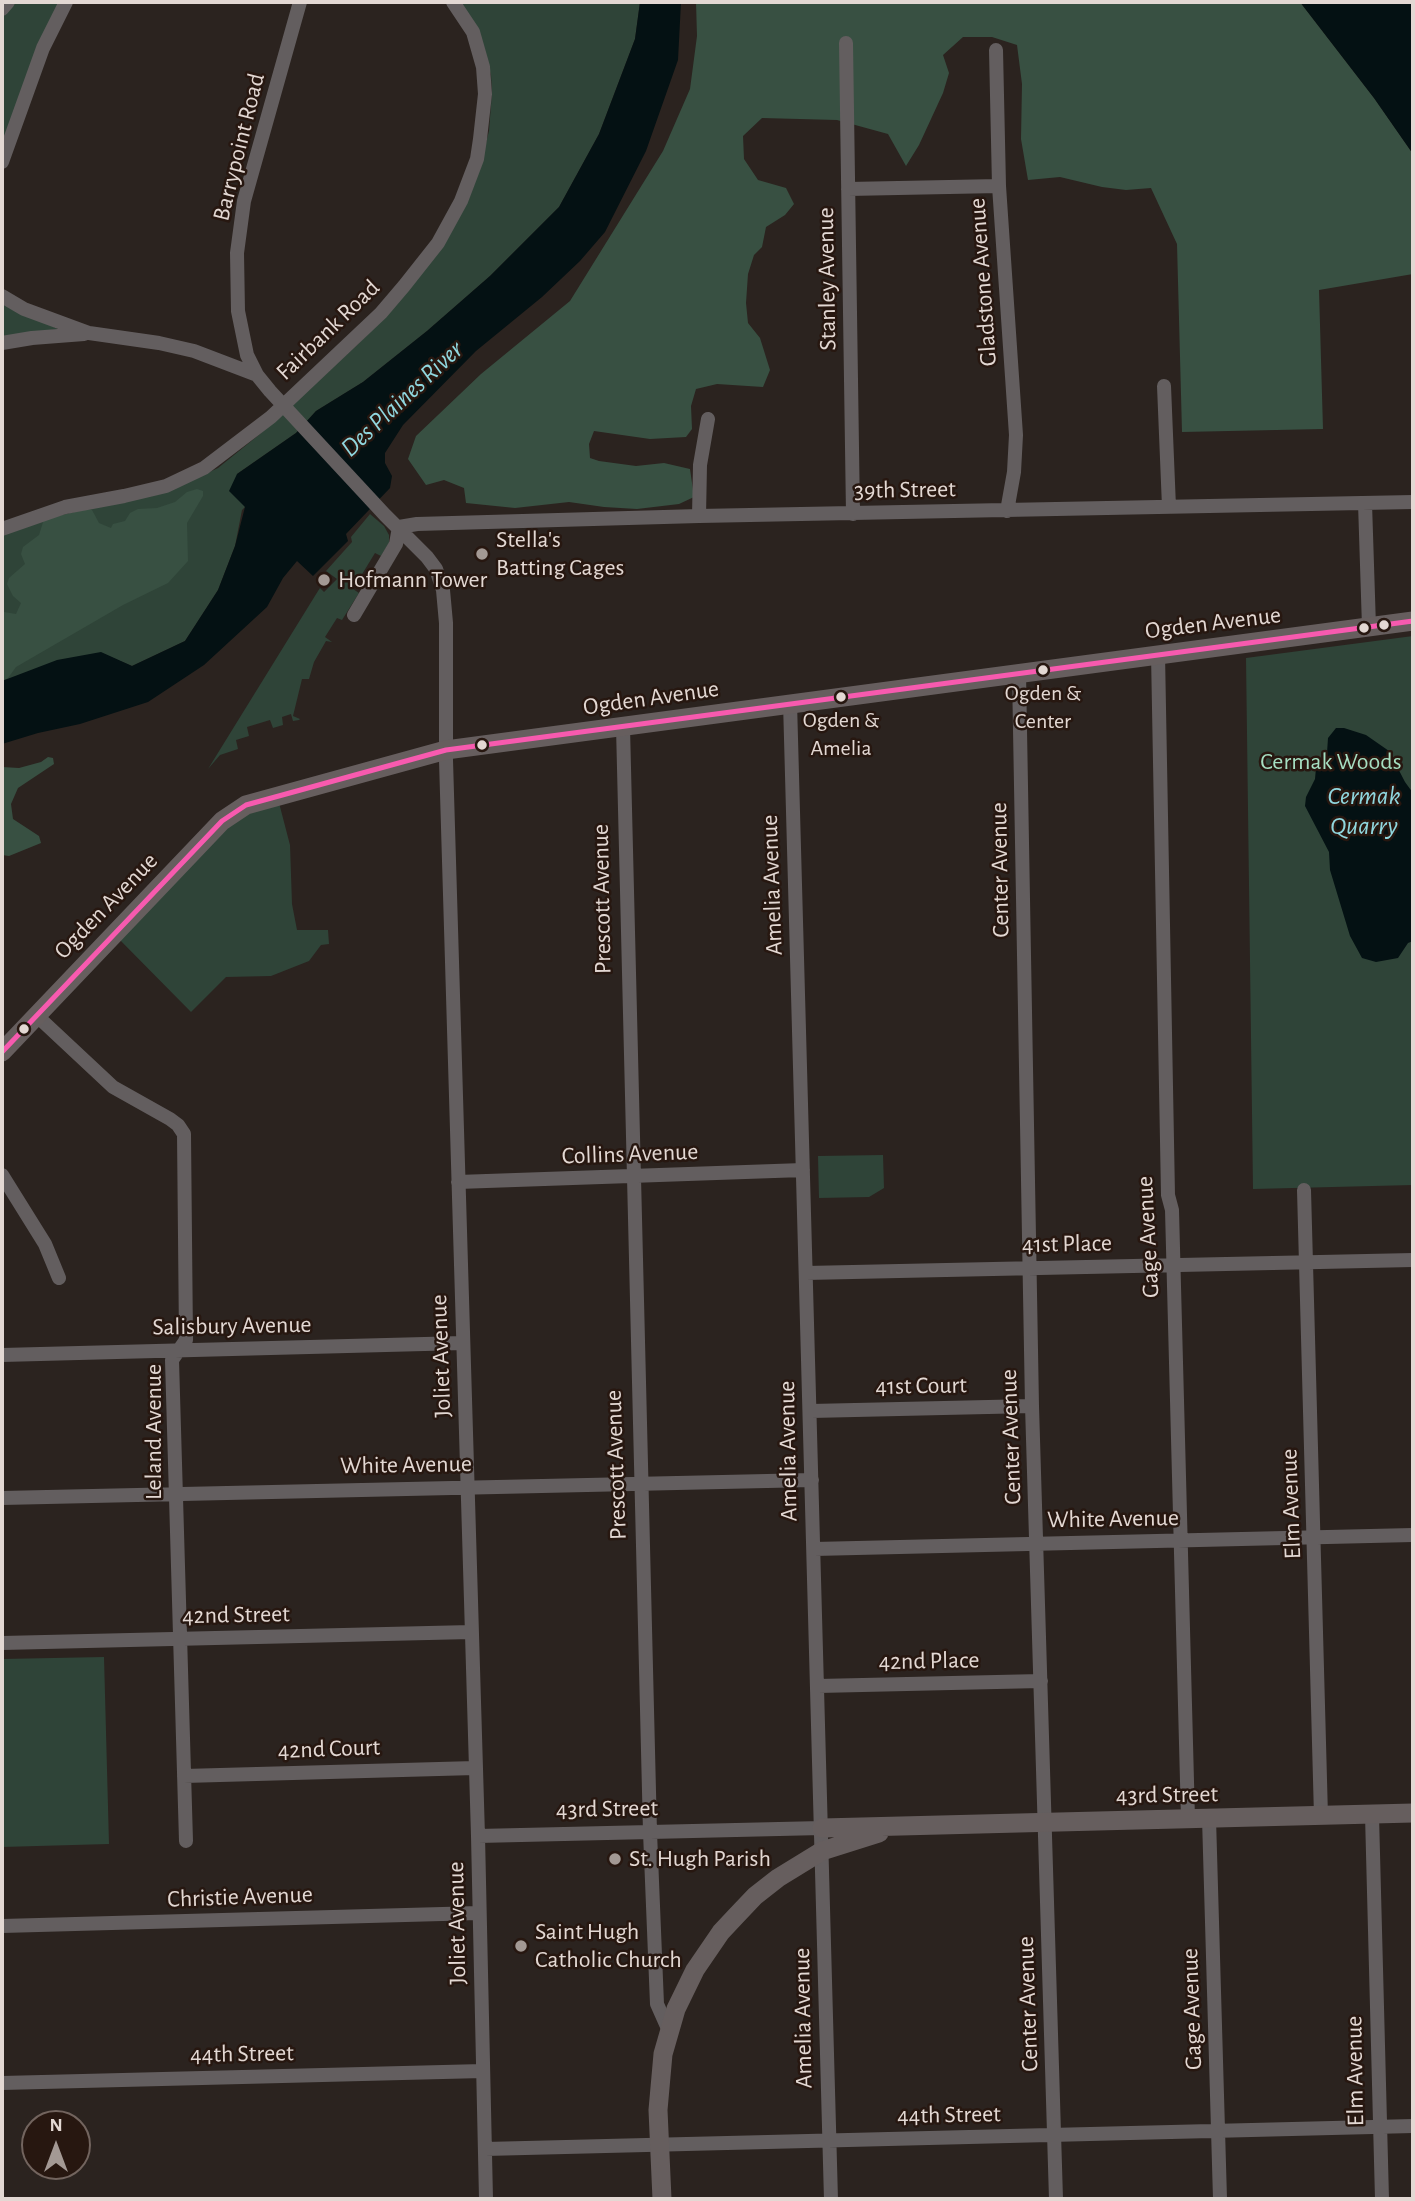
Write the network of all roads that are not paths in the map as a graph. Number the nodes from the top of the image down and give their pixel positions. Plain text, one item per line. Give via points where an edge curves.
1 (8, 2) edge
2 (66, 2) edge
3 (300, 2) edge
4 (453, 2) edge
5 (2, 9) edge
6 (846, 44) dead end
7 (996, 50) dead end
8 (2, 162) edge
9 (999, 186) junction
10 (848, 189) junction
11 (2, 296) edge
12 (89, 333) junction
13 (2, 344) edge
14 (257, 375) junction
15 (1164, 386) dead end
16 (288, 410) junction
17 (708, 418) dead end
18 (1413, 502) edge
19 (1365, 503) junction
20 (1169, 507) junction
21 (1007, 511) junction
22 (853, 514) junction
23 (385, 515) joint
24 (699, 516) junction
25 (399, 527) junction
26 (2, 528) edge
27 (354, 615) dead end
28 (1413, 621) edge
29 (1369, 627) junction
30 (1158, 654) junction
31 (1019, 673) junction
32 (790, 702) junction
33 (623, 727) junction
34 (446, 750) junction
35 (36, 1015) junction
36 (2, 1052) edge
37 (803, 1170) junction
38 (2, 1175) edge
39 (633, 1177) junction
40 (458, 1182) junction
41 (1304, 1190) dead end
42 (1413, 1260) edge
43 (1306, 1262) junction
44 (1173, 1265) junction
45 (1029, 1268) junction
46 (806, 1273) junction
47 (59, 1278) dead end
48 (463, 1343) junction
49 (179, 1350) junction
50 (2, 1355) edge
51 (1032, 1406) junction
52 (811, 1411) junction
53 (811, 1480) junction
54 (641, 1484) junction
55 (467, 1486) junction
56 (176, 1493) junction
57 (2, 1498) edge
58 (1413, 1535) edge
59 (1315, 1537) junction
60 (1182, 1540) junction
61 (1037, 1543) junction
62 (814, 1549) junction
63 (471, 1632) junction
64 (180, 1639) junction
65 (2, 1643) edge
66 (1041, 1681) junction
67 (818, 1686) junction
68 (475, 1768) junction
69 (184, 1776) junction
70 (1413, 1813) edge
71 (1371, 1815) junction
72 (1321, 1816) junction
73 (1209, 1818) junction
74 (1188, 1819) junction
75 (1045, 1822) junction
76 (922, 1826) junction
77 (822, 1828) junction
78 (650, 1832) junction
79 (478, 1836) junction
80 (186, 1841) dead end
81 (822, 1851) junction
82 (479, 1913) junction
83 (2, 1926) edge
84 (669, 2031) junction
85 (483, 2071) junction
86 (2, 2083) edge
87 (1413, 2126) edge
88 (1379, 2127) junction
89 (1218, 2131) junction
90 (1055, 2135) junction
91 (829, 2141) junction
92 (660, 2146) junction
93 (485, 2149) junction
94 (486, 2199) edge
95 (662, 2199) edge
96 (831, 2199) edge
97 (1056, 2199) edge
98 (1220, 2199) edge
99 (1382, 2199) edge

1 - 5 street
2 - 8 street via 43,48
3 - 14 street, Barrypoint Road via 244,201 237,253 238,312 247,355
4 - 16 street, Fairbank Road via 476,40 485,94 477,159 461,201 438,243 404,286
6 - 10 street, Stanley Avenue
7 - 9 street, Gladstone Avenue
9 - 10 street
9 - 21 street, Gladstone Avenue via 1016,435
10 - 22 street, Stanley Avenue
11 - 12 street
12 - 13 street
12 - 14 street via 194,351
14 - 16 street, Barrypoint Road
15 - 20 street
16 - 23 street, Barrypoint Road
16 - 26 street, Fairbank Road via 188,477 145,492 65,507
17 - 24 street via 700,465
18 - 19 street, 39th Street
19 - 20 street, 39th Street
19 - 29 street
20 - 21 street, 39th Street
21 - 22 street, 39th Street
22 - 24 street, 39th Street
23 - 25 street, Joliet Avenue
24 - 25 street, 39th Street
25 - 27 street via 396,544
25 - 34 street, Joliet Avenue via 436,569 442,587
28 - 29 main road, Ogden Avenue
29 - 30 main road, Ogden Avenue
30 - 31 main road, Ogden Avenue
30 - 44 street, Gage Avenue
31 - 32 main road, Ogden Avenue
31 - 45 street, Center Avenue
32 - 33 main road, Ogden Avenue
32 - 37 street, Amelia Avenue
33 - 34 main road, Ogden Avenue
33 - 39 street, Prescott Avenue
34 - 35 main road, Ogden Avenue via 232,812
34 - 40 street, Joliet Avenue
35 - 36 main road, Ogden Avenue
35 - 49 street, Leland Avenue via 113,1087 182,1129 186,1340
37 - 39 street, Collins Avenue
37 - 46 street, Amelia Avenue
38 - 47 street via 45,1244
39 - 40 street, Collins Avenue
39 - 54 street, Prescott Avenue
40 - 48 street, Joliet Avenue
41 - 43 street, Elm Avenue
42 - 43 street, 41st Place
43 - 44 street, 41st Place
43 - 59 street, Elm Avenue
44 - 45 street, 41st Place
44 - 60 street, Gage Avenue
45 - 46 street, 41st Place
45 - 51 street, Center Avenue
46 - 52 street, Amelia Avenue
48 - 49 street, Salisbury Avenue
48 - 55 street, Joliet Avenue
49 - 50 street, Salisbury Avenue
49 - 56 street, Leland Avenue via 172,1360
51 - 52 street, 41st Court
51 - 61 street, Center Avenue
52 - 53 street, Amelia Avenue
53 - 54 street, White Avenue
53 - 62 street, Amelia Avenue
54 - 55 street, White Avenue
54 - 78 street, Prescott Avenue
55 - 56 street, White Avenue
55 - 63 street, Joliet Avenue
56 - 57 street, White Avenue
56 - 64 street, Leland Avenue
58 - 59 street, White Avenue
59 - 60 street, White Avenue
59 - 72 street, Elm Avenue
60 - 61 street, White Avenue
60 - 74 street, Gage Avenue
61 - 62 street, White Avenue
61 - 66 street, Center Avenue
62 - 67 street, Amelia Avenue
63 - 64 street, 42nd Street
63 - 68 street, Joliet Avenue
64 - 65 street, 42nd Street
64 - 69 street, Leland Avenue
66 - 67 street, 42nd Place
66 - 75 street, Center Avenue
67 - 77 street, Amelia Avenue
68 - 69 street, 42nd Court
68 - 79 street, Joliet Avenue
69 - 80 street, Leland Avenue
70 - 71 main road, 43rd Street
71 - 72 main road, 43rd Street
71 - 88 street, Elm Avenue
72 - 73 main road, 43rd Street
73 - 74 main road, 43rd Street
73 - 89 street, Gage Avenue
74 - 75 main road, 43rd Street
75 - 76 main road, 43rd Street
75 - 90 street, Center Avenue
76 - 77 main road
76 - 81 main road via 873,1834
77 - 78 street, 43rd Street
77 - 81 street, Amelia Avenue
78 - 79 street, 43rd Street
78 - 84 street, Prescott Avenue via 657,2004
79 - 82 street, Joliet Avenue
81 - 84 main road via 763,1890 721,1932 695,1970
81 - 91 street, Amelia Avenue
82 - 83 street, Christie Avenue
82 - 85 street, Joliet Avenue
84 - 92 main road via 660,2079
85 - 86 street, 44th Street
85 - 93 street, Joliet Avenue
87 - 88 street, 44th Street
88 - 89 street, 44th Street
88 - 99 street, Elm Avenue
89 - 90 street, 44th Street
89 - 98 street, Gage Avenue
90 - 91 street, 44th Street
90 - 97 street, Center Avenue
91 - 92 street, 44th Street
91 - 96 street, Amelia Avenue
92 - 93 street, 44th Street
92 - 95 main road
93 - 94 street, Joliet Avenue

